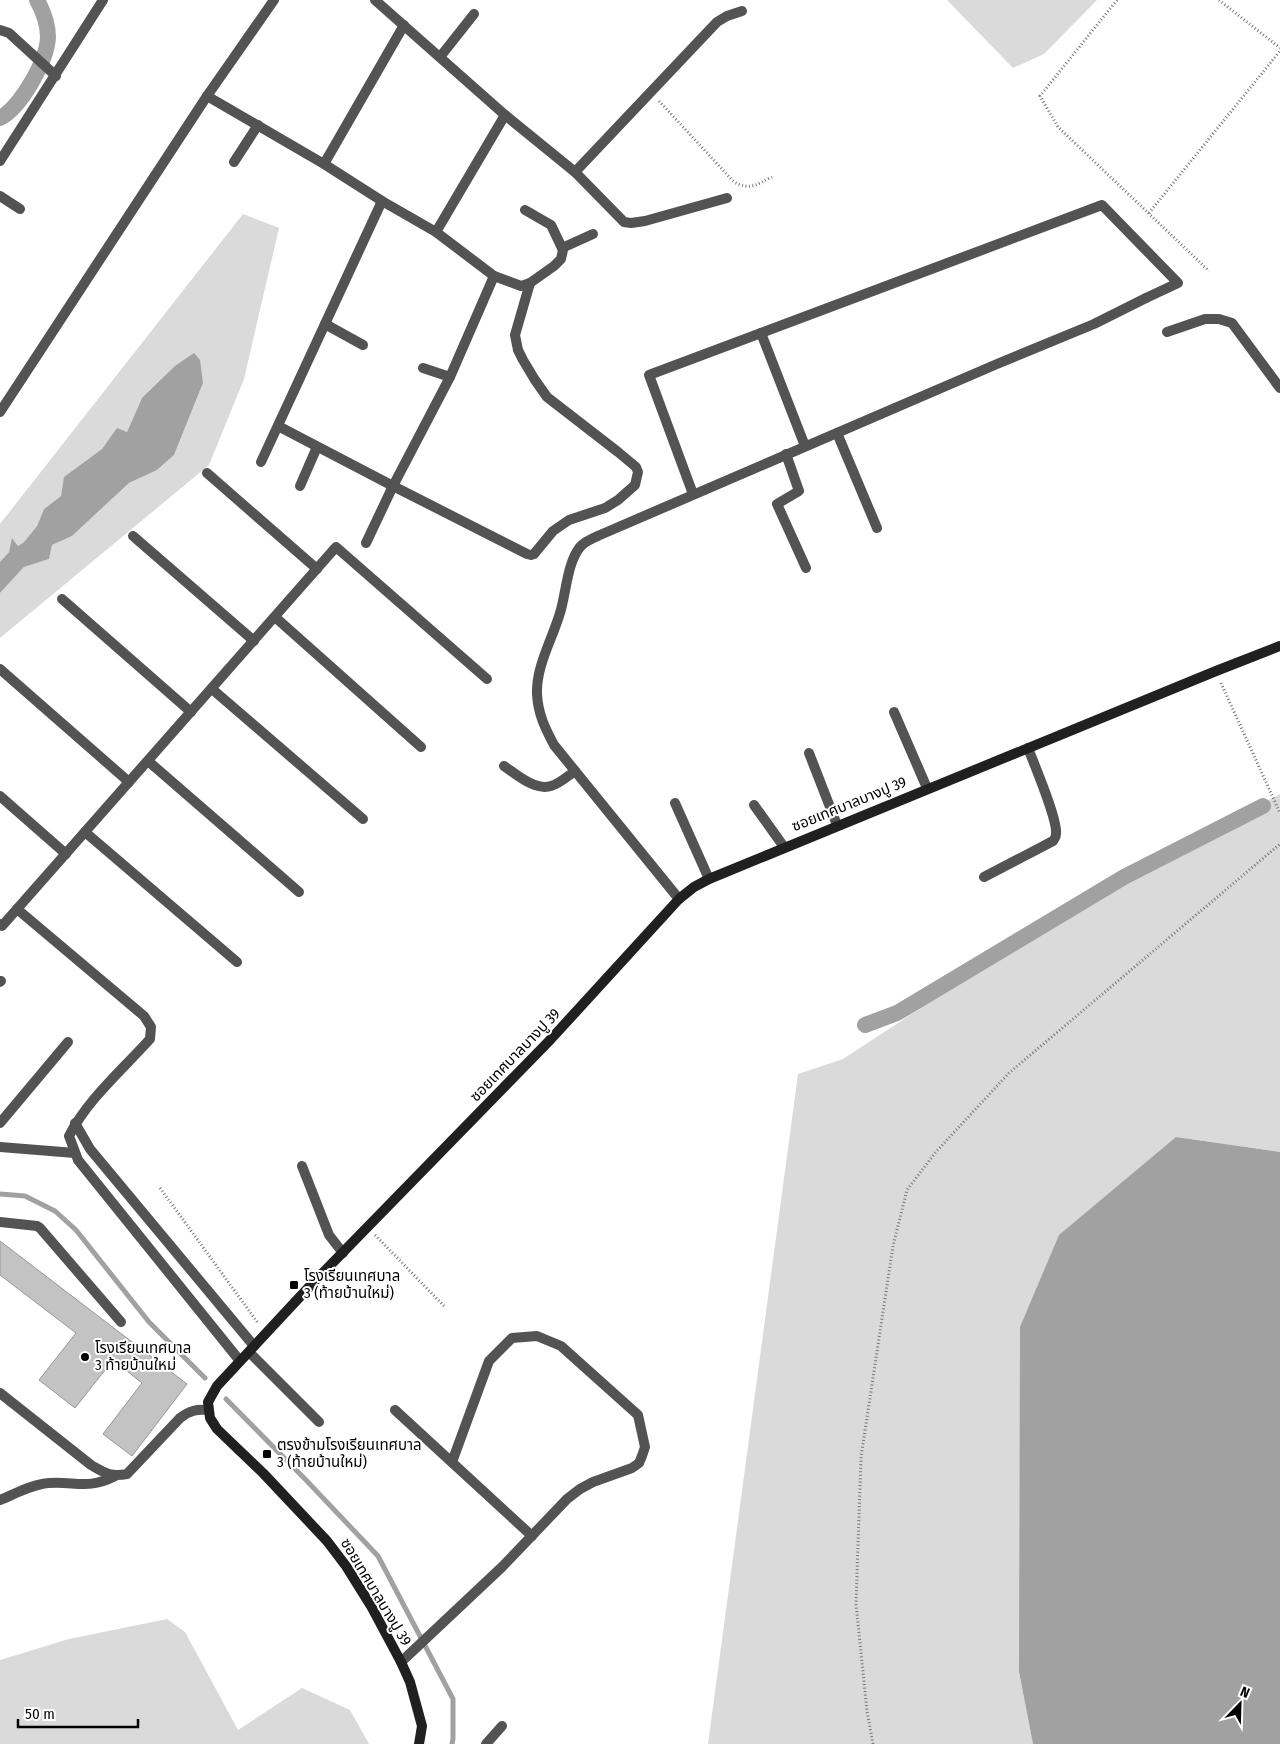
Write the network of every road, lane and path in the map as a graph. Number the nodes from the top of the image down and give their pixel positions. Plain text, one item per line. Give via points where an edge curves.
1 (103, 0) edge
2 (274, 0) edge
3 (375, 0) edge
4 (1117, 0) edge
5 (1219, 0) edge
6 (742, 11) dead end
7 (474, 14) dead end
8 (404, 25) junction
9 (0, 30) edge
10 (1280, 49) edge
11 (440, 57) junction
12 (52, 73) junction
13 (650, 91) junction
14 (207, 96) junction
15 (505, 115) junction
16 (258, 125) junction
17 (0, 161) edge
18 (234, 162) dead end
19 (324, 164) junction
20 (575, 172) junction
21 (772, 176) dead end
22 (0, 196) edge
23 (727, 198) dead end
24 (382, 201) junction
25 (20, 209) dead end
26 (526, 210) dead end
27 (1149, 214) junction
28 (436, 232) junction
29 (593, 234) dead end
30 (562, 248) junction
31 (1209, 271) dead end
32 (494, 276) junction
33 (530, 283) junction
34 (325, 324) junction
35 (1167, 332) dead end
36 (761, 333) junction
37 (364, 345) dead end
38 (423, 368) dead end
39 (450, 377) junction
40 (1280, 388) edge
41 (0, 412) edge
42 (278, 426) junction
43 (837, 433) junction
44 (317, 446) junction
45 (805, 446) junction
46 (786, 454) junction
47 (261, 462) dead end
48 (207, 473) dead end
49 (300, 486) dead end
50 (393, 486) junction
51 (693, 494) junction
52 (877, 528) dead end
53 (133, 536) dead end
54 (366, 543) dead end
55 (806, 568) dead end
56 (317, 569) junction
57 (62, 600) dead end
58 (274, 617) junction
59 (254, 641) junction
60 (1280, 646) edge
61 (0, 669) edge
62 (1216, 671) junction
63 (487, 678) dead end
64 (212, 688) junction
65 (191, 712) junction
66 (894, 712) dead end
67 (421, 747) dead end
68 (1028, 748) junction
69 (809, 753) dead end
70 (148, 761) junction
71 (504, 766) dead end
72 (575, 772) junction
73 (129, 782) junction
74 (928, 788) junction
75 (0, 796) edge
76 (675, 803) dead end
77 (754, 805) dead end
78 (1280, 813) edge
79 (363, 819) dead end
80 (837, 825) junction
81 (85, 832) junction
82 (1280, 844) edge
83 (784, 847) junction
84 (66, 854) junction
85 (984, 877) dead end
86 (709, 879) junction
87 (299, 892) dead end
88 (679, 899) junction
89 (17, 909) junction
90 (0, 924) edge
91 (237, 962) dead end
92 (68, 1042) dead end
93 (0, 1123) edge
94 (76, 1123) junction
95 (0, 1147) edge
96 (75, 1153) junction
97 (302, 1166) dead end
98 (160, 1188) dead end
99 (0, 1222) edge
100 (368, 1228) junction
101 (343, 1253) junction
102 (444, 1306) dead end
103 (121, 1322) dead end
104 (266, 1334) junction
105 (252, 1349) junction
106 (240, 1362) junction
107 (0, 1393) edge
108 (208, 1410) junction
109 (395, 1410) dead end
110 (319, 1422) dead end
111 (452, 1462) junction
112 (115, 1476) junction
113 (0, 1500) edge
114 (532, 1536) junction
115 (401, 1662) junction
116 (502, 1726) dead end
117 (419, 1744) edge
118 (486, 1744) edge
119 (873, 1744) edge

1 - 12 street
2 - 14 street
3 - 8 street
4 - 27 path via 1040,96 1058,127
5 - 10 path
6 - 13 street via 717,22
7 - 11 street
8 - 11 street
8 - 19 street
9 - 12 street via 9,34
10 - 27 path
11 - 15 street
12 - 17 street
13 - 20 street
13 - 21 path via 734,182 744,187 753,186
14 - 16 street
14 - 41 street
15 - 20 street
15 - 28 street
16 - 18 street
16 - 19 street
19 - 24 street
20 - 23 street via 623,221 629,223
22 - 25 street
24 - 28 street
24 - 34 street
26 - 30 street via 551,225
27 - 31 path
28 - 32 street
29 - 30 street
30 - 33 street via 561,259
32 - 33 street via 521,286
32 - 39 street
33 - 50 street via 516,335 523,360 547,397 636,467 635,485 605,508 570,520 553,531 531,555
34 - 37 street
34 - 42 street
35 - 40 street via 1205,319 1232,323
36 - 43 street via 1102,205 1178,282 1060,339
36 - 45 street
36 - 51 street via 649,375
38 - 39 street
39 - 50 street
42 - 44 street
42 - 47 street
43 - 45 street
43 - 52 street
44 - 49 street
44 - 50 street
45 - 46 street
46 - 51 street
46 - 55 street via 799,491 777,504
48 - 56 street
50 - 54 street
51 - 72 street via 589,540 580,547 573,561 539,676 537,693 540,718 554,745
53 - 59 street
56 - 58 street
56 - 63 street via 336,547
57 - 65 street
58 - 59 street
58 - 67 street
59 - 64 street
60 - 62 street, ซอยเทศบาลบางปู 39
61 - 73 street
62 - 68 street, ซอยเทศบาลบางปู 39
62 - 78 path
64 - 65 street
64 - 79 street
65 - 70 street
66 - 74 street
68 - 74 street, ซอยเทศบาลบางปู 39
68 - 85 street via 1056,828 1055,838
69 - 80 street
70 - 73 street
70 - 87 street
71 - 72 street via 534,785 544,787 552,786
72 - 88 street
73 - 81 street
74 - 80 street, ซอยเทศบาลบางปู 39
75 - 84 street
76 - 86 street
77 - 83 street
80 - 83 street, ซอยเทศบาลบางปู 39
81 - 84 street
81 - 91 street
82 - 119 path via 1009,1073 935,1153 907,1190 893,1246 861,1457 856,1604
83 - 86 street, ซอยเทศบาลบางปู 39
84 - 89 street
86 - 88 street, ซอยเทศบาลบางปู 39
88 - 100 street, ซอยเทศบาลบางปู 39 via 551,1039
89 - 90 street via 2,926
89 - 94 street via 144,1016 151,1027 150,1039
92 - 93 street
94 - 96 street via 69,1136
94 - 105 street via 90,1149
95 - 96 street
96 - 106 street
97 - 101 street via 329,1235
98 - 104 path
99 - 103 street via 40,1228
100 - 101 street, ซอยเทศบาลบางปู 39
100 - 102 path
101 - 104 street, ซอยเทศบาลบางปู 39
104 - 105 street, ซอยเทศบาลบางปู 39
105 - 106 street, ซอยเทศบาลบางปู 39
105 - 110 street
106 - 108 street, ซอยเทศบาลบางปู 39 via 212,1394
107 - 112 street via 91,1465
108 - 112 street via 189,1412 180,1418 127,1474
108 - 115 street, ซอยเทศบาลบางปู 39 via 217,1429 327,1541 371,1606
109 - 111 street
111 - 114 street
111 - 114 street via 489,1362 512,1338 537,1336 561,1346 638,1415 645,1447 639,1463 580,1489
112 - 113 street via 90,1484 37,1485
114 - 115 street
115 - 117 street, ซอยเทศบาลบางปู 39 via 418,1707 422,1726
116 - 118 street

